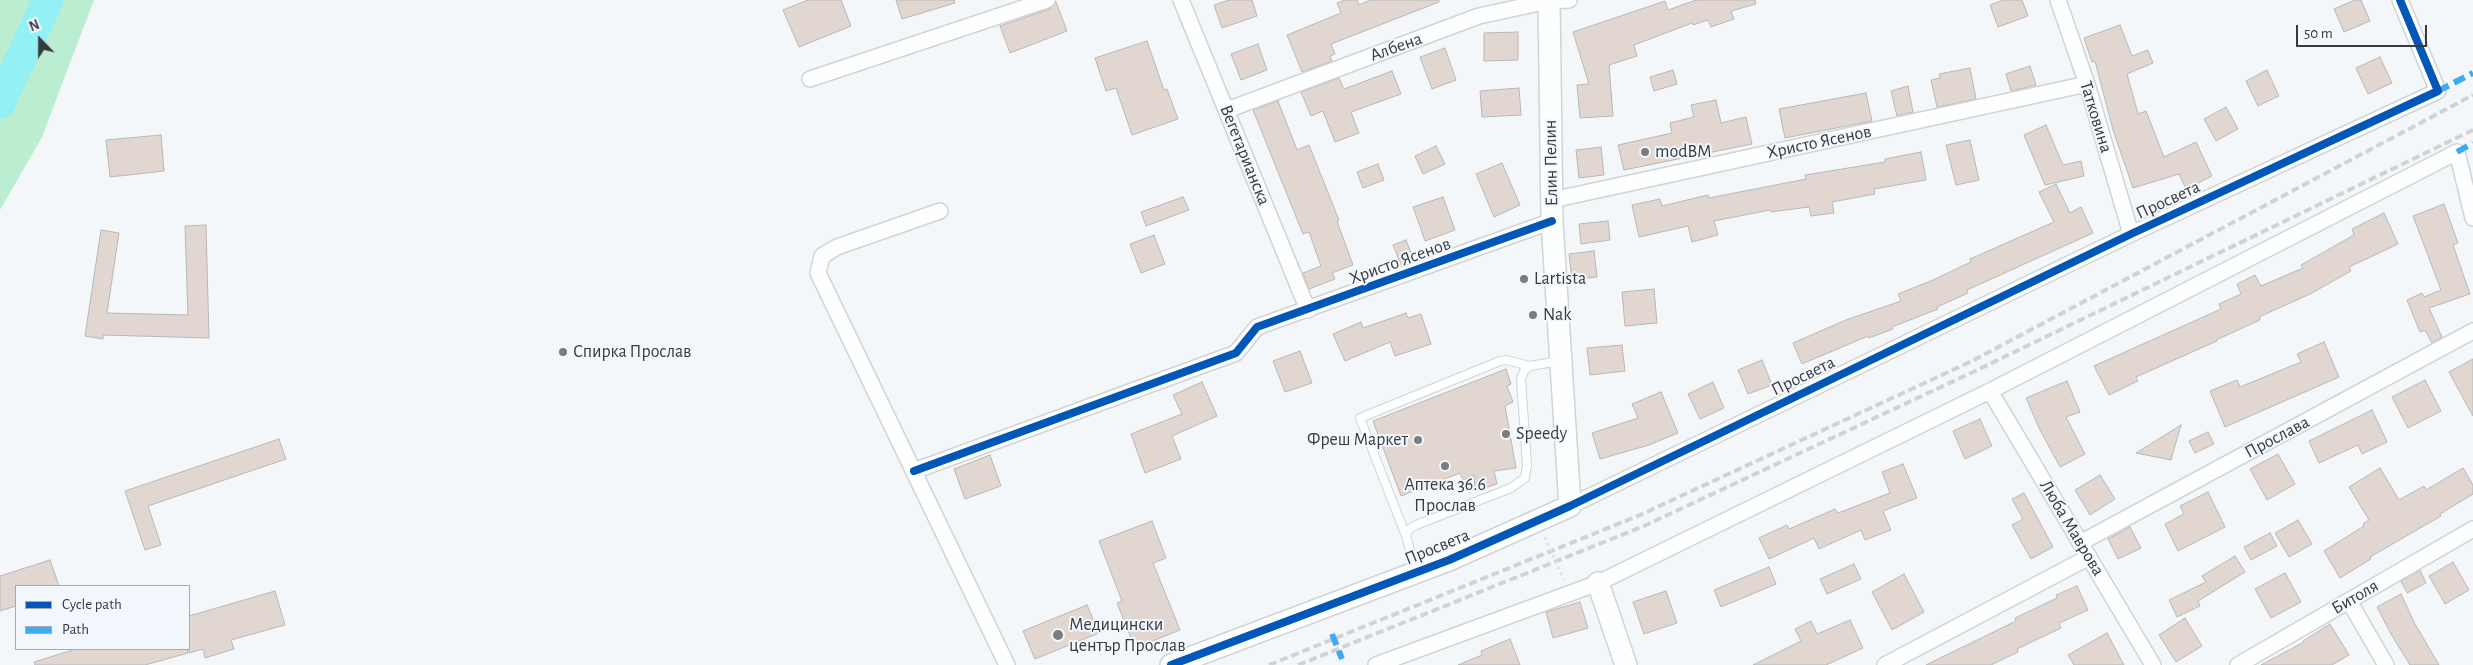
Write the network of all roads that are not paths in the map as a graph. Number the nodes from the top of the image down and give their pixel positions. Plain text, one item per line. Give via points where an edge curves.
1 (1047, 0) edge
2 (1181, 0) edge
3 (1549, 0) edge
4 (1569, 0) edge
5 (2058, 0) edge
6 (2400, 0) edge
7 (810, 79) dead end
8 (2087, 84) junction
9 (1227, 110) junction
10 (1552, 200) junction
11 (940, 211) dead end
12 (2473, 218) edge
13 (1552, 221) junction
14 (2131, 234) junction
15 (1308, 310) junction
16 (2473, 331) edge
17 (1561, 361) junction
18 (1530, 366) junction
19 (1990, 391) junction
20 (914, 471) junction
21 (1570, 506) junction
22 (2473, 529) edge
23 (1406, 536) junction
24 (2080, 543) junction
25 (2089, 557) junction
26 (1416, 572) junction
27 (1598, 583) junction
28 (2349, 601) junction
29 (1007, 665) edge
30 (1171, 665) edge
31 (1376, 665) edge
32 (1626, 665) edge
33 (1885, 665) edge
34 (2153, 665) edge
35 (2238, 665) edge
36 (2386, 665) edge

1 - 7 street
2 - 9 street, Вегетарианска
3 - 4 street, Албена
3 - 9 street, Албена via 1479,16
3 - 10 street, Елин Пелин
5 - 8 street, Татковина
6 - 14 street, Просвета via 2438,91
8 - 10 street, Христо Ясенов
8 - 14 street, Татковина
9 - 15 street, Вегетарианска
10 - 13 street, Елин Пелин
11 - 20 street via 837,247 822,256 818,272
12 - 19 street via 2457,152
13 - 15 street, Христо Ясенов
13 - 17 street, Елин Пелин
14 - 21 street, Просвета
15 - 20 street, Христо Ясенов via 1258,327 1236,353
16 - 24 street, Прослава
17 - 18 lane
17 - 21 street, Елин Пелин
18 - 23 lane via 1521,379 1527,465 1525,478 1511,488 1416,525 1408,530
18 - 23 lane via 1500,361 1360,418
19 - 24 street, Люба Маврова
19 - 27 street
20 - 29 street
21 - 26 street, Просвета
22 - 28 street, Битоля
23 - 26 lane
24 - 25 street, Люба Маврова
25 - 33 street
25 - 34 street, Люба Маврова
26 - 30 street, Просвета
27 - 31 street
27 - 32 street
28 - 35 street, Битоля
28 - 36 street

